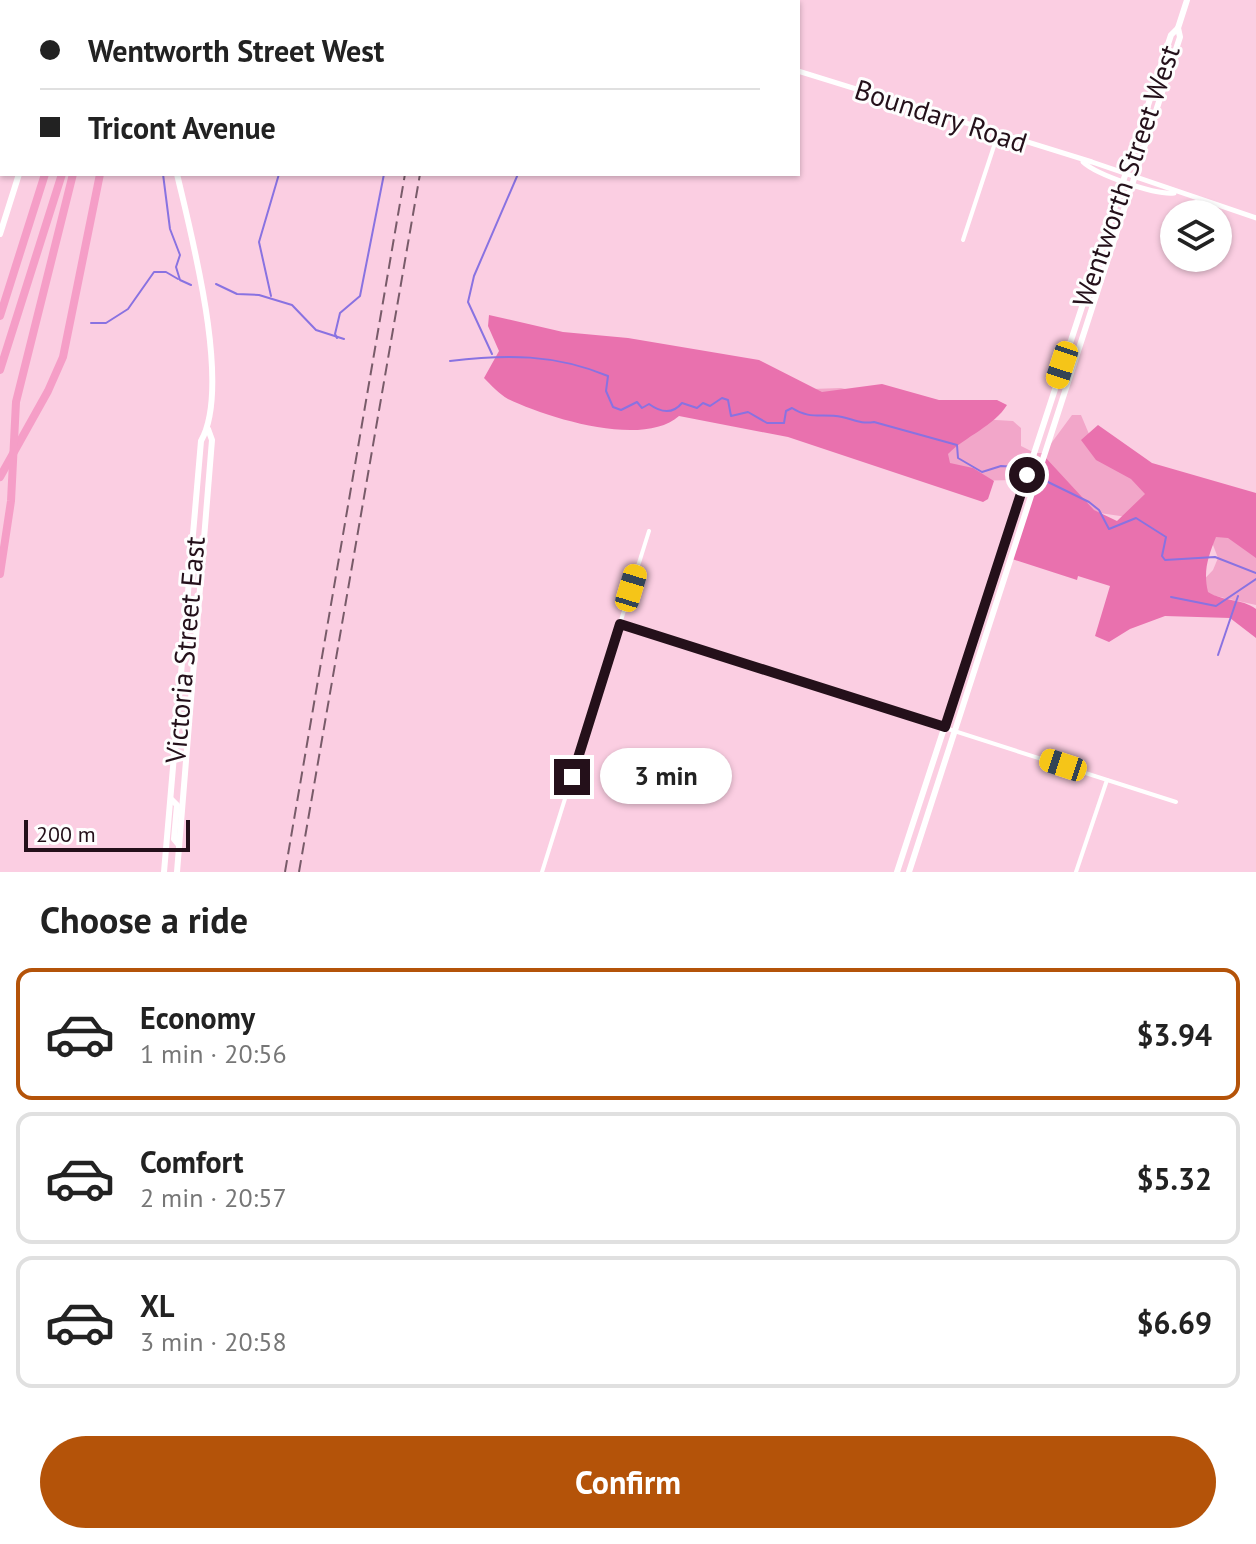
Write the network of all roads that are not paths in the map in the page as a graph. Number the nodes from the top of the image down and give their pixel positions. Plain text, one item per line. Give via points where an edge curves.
1 (1187, 0) edge
2 (1178, 28) junction
3 (800, 72) edge
4 (998, 134) junction
5 (18, 176) edge
6 (44, 176) edge
7 (61, 176) edge
8 (72, 176) edge
9 (100, 176) edge
10 (177, 176) edge
11 (1125, 177) junction
12 (1134, 180) junction
13 (1256, 218) edge
14 (0, 234) edge
15 (963, 240) dead end
16 (0, 316) edge
17 (0, 370) edge
18 (208, 429) junction
19 (0, 477) edge
20 (649, 531) dead end
21 (0, 574) edge
22 (620, 624) junction
23 (945, 727) junction
24 (956, 730) junction
25 (1107, 780) junction
26 (172, 800) junction
27 (1176, 802) dead end
28 (179, 845) junction
29 (164, 872) edge
30 (177, 872) edge
31 (542, 872) edge
32 (897, 872) edge
33 (909, 872) edge
34 (1076, 872) edge

1 - 2 main road, Wentworth Street West
2 - 11 main road, Wentworth Street West via 1171,35
2 - 12 main road, Wentworth Street West via 1180,37
3 - 4 street, Boundary Road
4 - 11 street, Boundary Road
4 - 15 street
5 - 14 main road
6 - 16 highway
7 - 17 highway
8 - 21 highway via 16,402 11,501
9 - 19 highway via 68,342 48,391
10 - 18 main road, Victoria Street East via 210,351
11 - 12 street, Boundary Road
11 - 23 main road, Wentworth Street West
12 - 13 street, Boundary Road
12 - 24 main road, Wentworth Street West
18 - 26 main road, Victoria Street East via 201,441
18 - 28 main road, Victoria Street East via 212,440
20 - 22 street
22 - 23 street
22 - 31 street
23 - 24 street
23 - 32 main road, Wentworth Street West
24 - 25 street
24 - 33 main road, Wentworth Street West
25 - 27 street
25 - 34 street
26 - 28 main road via 177,805 174,839
26 - 29 main road, Victoria Street East
28 - 30 main road, Victoria Street East

